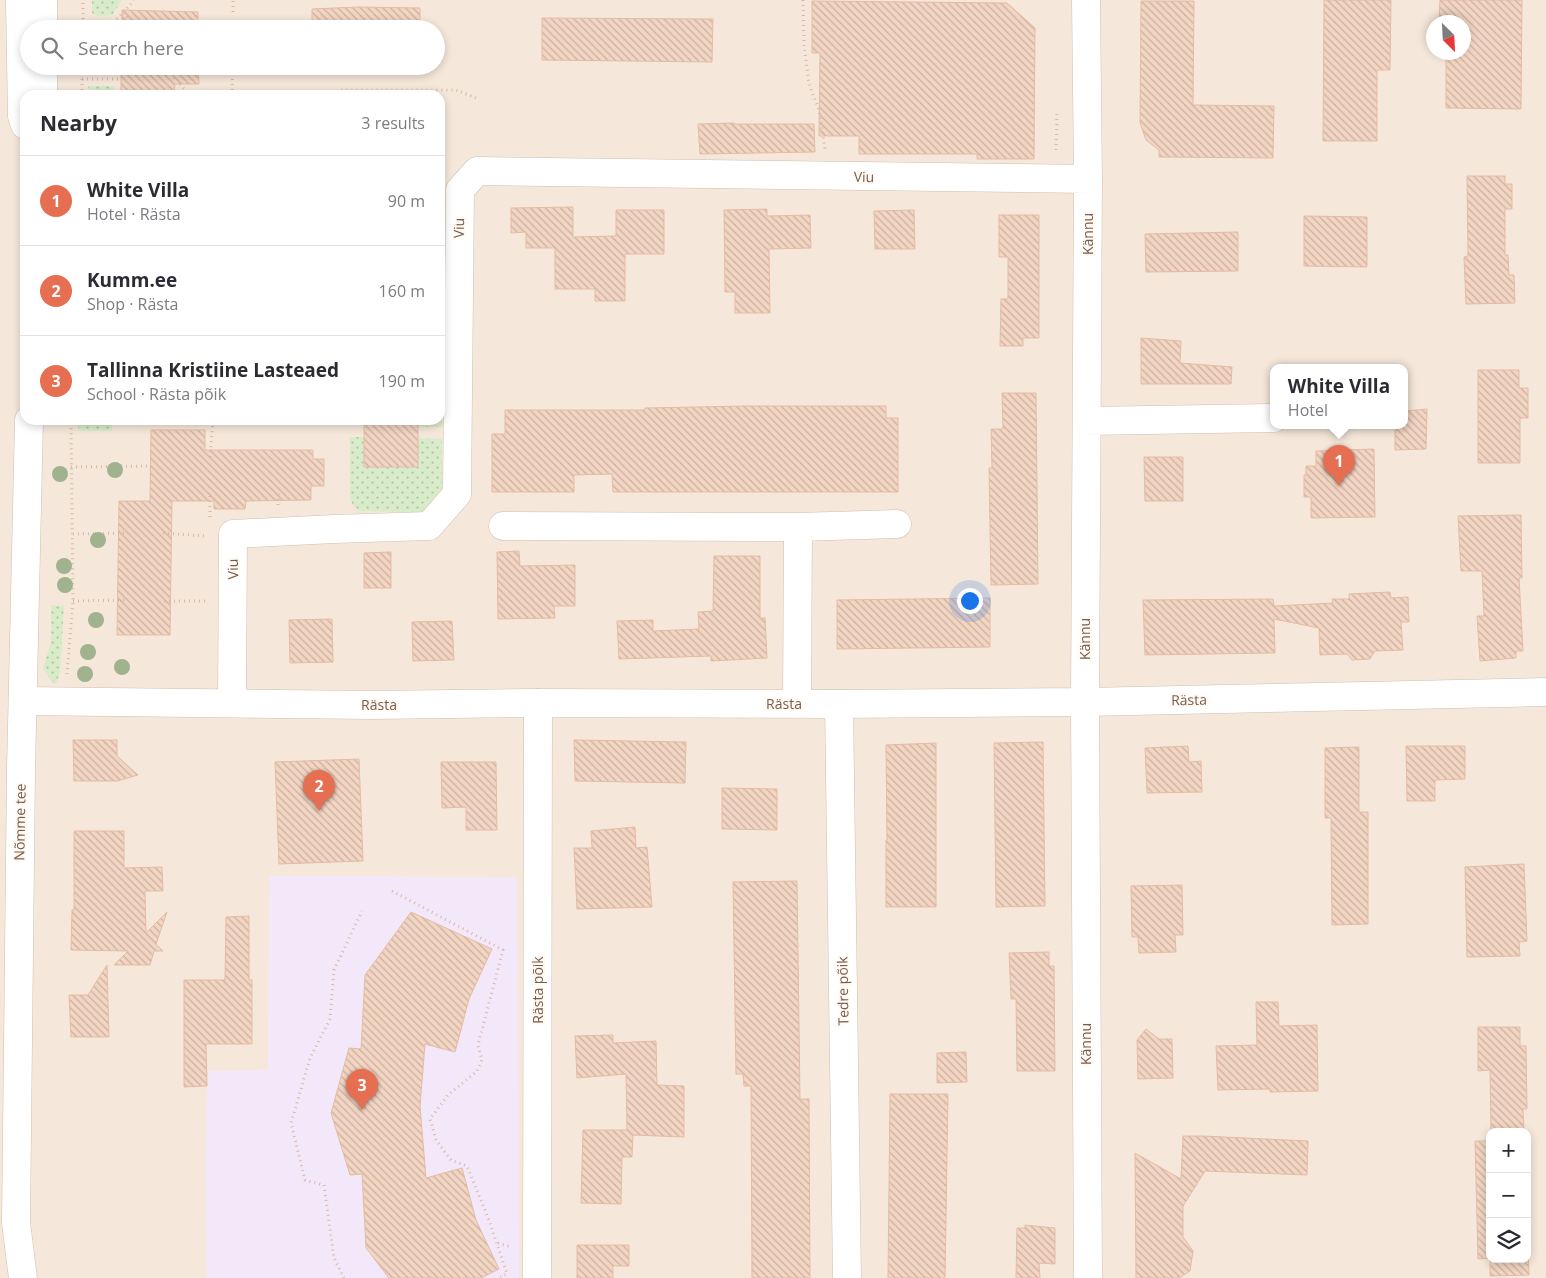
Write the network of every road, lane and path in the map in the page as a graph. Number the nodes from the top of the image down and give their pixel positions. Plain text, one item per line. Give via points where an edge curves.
1 (20, 0) edge
2 (43, 0) edge
3 (83, 0) edge
4 (133, 0) edge
5 (234, 0) edge
6 (804, 0) edge
7 (1086, 0) edge
8 (233, 12) dead end
9 (123, 13) junction
10 (20, 20) edge
11 (43, 20) edge
12 (83, 20) edge
13 (116, 20) edge
14 (131, 20) dead end
15 (21, 75) edge
16 (43, 75) edge
17 (82, 75) edge
18 (174, 75) edge
19 (233, 75) edge
20 (82, 79) junction
21 (121, 79) dead end
22 (174, 79) dead end
23 (180, 84) dead end
24 (22, 90) edge
25 (43, 90) edge
26 (82, 90) edge
27 (185, 90) edge
28 (232, 90) edge
29 (340, 90) edge
30 (445, 90) edge
31 (445, 90) edge
32 (476, 98) dead end
33 (828, 176) junction
34 (1088, 179) junction
35 (1270, 418) edge
36 (1086, 421) junction
37 (28, 425) edge
38 (71, 425) edge
39 (213, 425) edge
40 (210, 456) dead end
41 (150, 466) dead end
42 (71, 467) junction
43 (210, 496) dead end
44 (210, 524) dead end
45 (897, 524) dead end
46 (502, 526) dead end
47 (798, 527) junction
48 (125, 533) dead end
49 (163, 533) dead end
50 (73, 534) junction
51 (210, 536) dead end
52 (125, 600) dead end
53 (73, 601) junction
54 (164, 601) dead end
55 (181, 601) dead end
56 (67, 679) dead end
57 (1546, 692) edge
58 (1085, 702) junction
59 (232, 703) junction
60 (538, 703) junction
61 (797, 704) junction
62 (839, 704) junction
63 (15, 713) edge
64 (392, 891) dead end
65 (362, 911) dead end
66 (16, 1224) junction
67 (7, 1278) edge
68 (23, 1278) edge
69 (344, 1278) edge
70 (499, 1278) edge
71 (537, 1278) edge
72 (848, 1278) edge
73 (1088, 1278) edge

1 - 10 street
2 - 11 street
3 - 12 path
4 - 9 path
5 - 8 path
6 - 33 path via 804,44 809,84 819,110
7 - 34 street, Kännu
9 - 13 path
9 - 14 path
15 - 24 street
16 - 25 street
17 - 20 path
18 - 22 path
19 - 28 path
20 - 21 path
20 - 26 path
23 - 27 path
29 - 30 path
31 - 32 path via 456,90
33 - 34 street, Viu
33 - 59 street, Viu via 477,172 460,190 457,494 428,526 233,534
34 - 36 street, Kännu
35 - 36 street
36 - 58 street, Kännu
37 - 63 street, Nõmme tee
38 - 42 path
39 - 40 path
41 - 42 path
42 - 50 path
43 - 44 path
45 - 47 street
46 - 47 street
47 - 61 street
48 - 50 path
49 - 51 path
50 - 53 path
52 - 53 path
53 - 56 path
54 - 55 path
57 - 58 street, Rästa
58 - 62 street, Rästa
58 - 73 street, Kännu
59 - 60 street, Rästa
59 - 63 street, Rästa
60 - 61 street, Rästa
60 - 71 street, Rästa põik
61 - 62 street, Rästa
62 - 72 street, Tedre põik
63 - 66 street, Nõmme tee
64 - 70 path via 503,950 478,1046 482,1060 477,1071 448,1095 430,1119 436,1140 451,1160 467,1166 507,1274
65 - 69 path via 334,970 330,1019 310,1058 290,1123 305,1180 324,1185 334,1258
66 - 67 street, Nõmme tee
66 - 68 street, Nõmme tee

